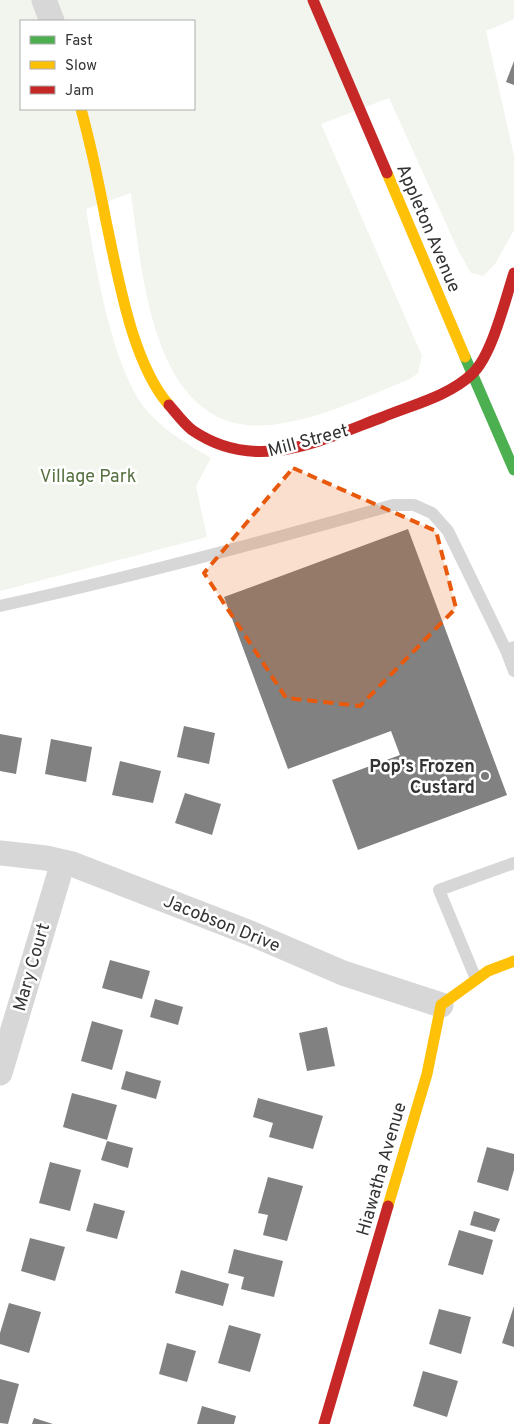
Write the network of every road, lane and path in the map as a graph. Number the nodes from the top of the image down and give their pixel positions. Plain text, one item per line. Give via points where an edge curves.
1 (44, 0) edge
2 (313, 0) edge
3 (52, 20) edge
4 (81, 110) edge
5 (514, 273) edge
6 (473, 373) junction
7 (514, 470) edge
8 (0, 606) edge
9 (510, 648) edge
10 (514, 670) edge
11 (0, 853) edge
12 (63, 862) junction
13 (514, 862) edge
14 (514, 961) edge
15 (476, 980) junction
16 (441, 1005) junction
17 (0, 1073) edge
18 (324, 1424) edge

1 - 3 street
2 - 6 street, Appleton Avenue
4 - 6 street, Mill Street via 124,309 163,399 191,430 221,448 259,454 287,449 333,436 441,392
5 - 6 street via 487,348
6 - 7 street, Appleton Avenue
8 - 9 lane via 261,542 394,505 414,505 432,513 448,531
9 - 10 lane
11 - 12 street, Jacobson Drive
12 - 16 street, Jacobson Drive via 250,932 342,973
12 - 17 street, Mary Court
13 - 15 lane via 439,890
14 - 15 street via 488,971
15 - 16 street
16 - 18 street, Hiawatha Avenue via 427,1074

